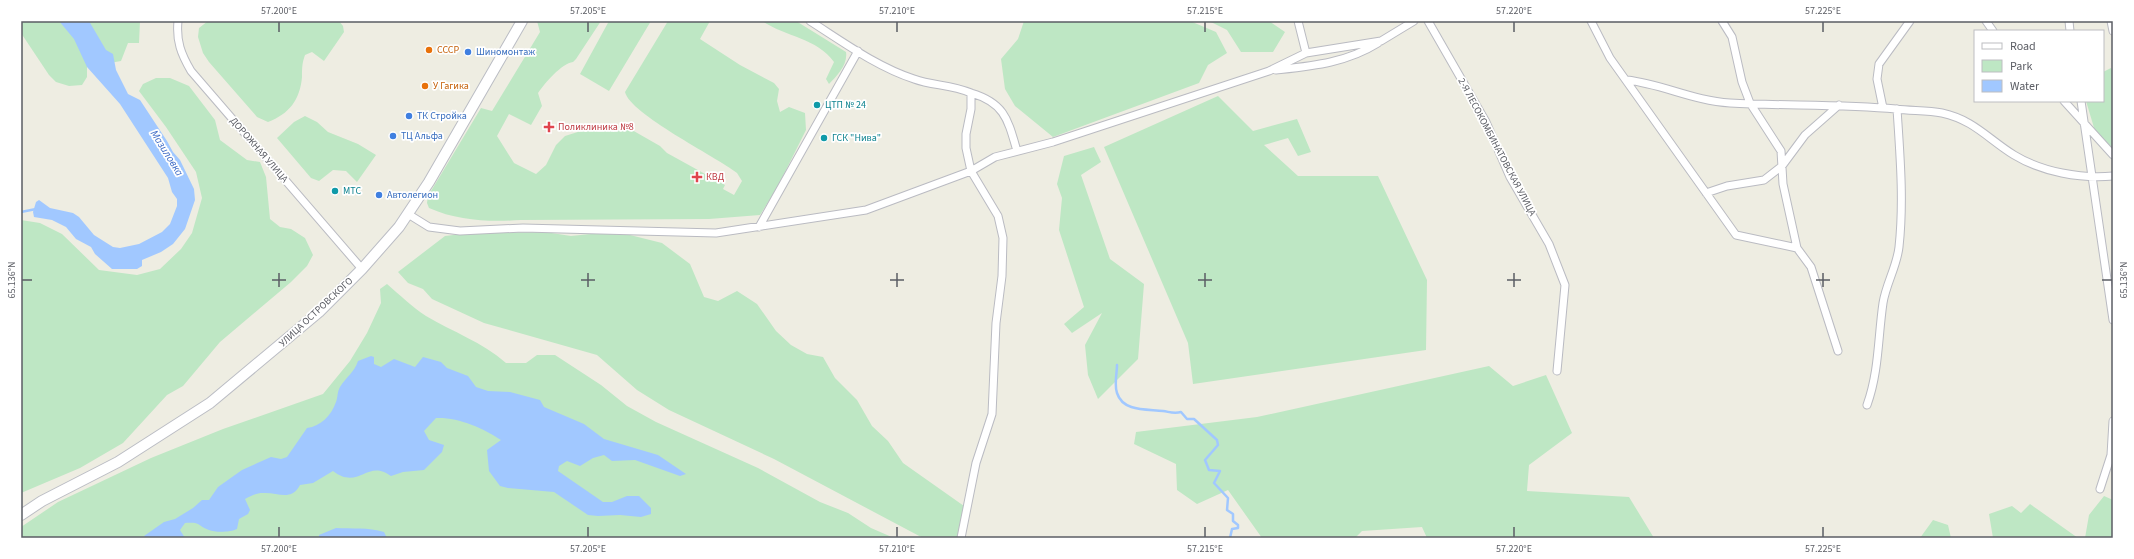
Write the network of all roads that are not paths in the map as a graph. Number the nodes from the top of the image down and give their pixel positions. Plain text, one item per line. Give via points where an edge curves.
1 (178, 21) edge
2 (522, 21) edge
3 (810, 21) edge
4 (1298, 21) edge
5 (1414, 21) edge
6 (1428, 21) edge
7 (1592, 21) edge
8 (1722, 21) edge
9 (1910, 21) edge
10 (1986, 21) edge
11 (2111, 21) edge
12 (1992, 30) edge
13 (2113, 31) edge
14 (1380, 41) junction
15 (858, 50) junction
16 (1306, 53) junction
17 (1269, 71) junction
18 (1627, 80) junction
19 (970, 93) junction
20 (2065, 102) edge
21 (2081, 102) edge
22 (1750, 104) junction
23 (1840, 105) junction
24 (1883, 108) junction
25 (1897, 109) junction
26 (2084, 125) junction
27 (1017, 151) junction
28 (2113, 155) edge
29 (1782, 166) junction
30 (971, 171) junction
31 (2113, 176) edge
32 (2093, 178) junction
33 (1706, 193) junction
34 (408, 214) junction
35 (760, 227) junction
36 (1797, 248) junction
37 (362, 269) junction
38 (2113, 320) edge
39 (1838, 352) dead end
40 (1557, 371) dead end
41 (1867, 405) dead end
42 (2113, 422) edge
43 (2100, 489) dead end
44 (21, 515) edge
45 (961, 538) edge

1 - 37 street, ДОРОЖНАЯ УЛИЦА via 177,39 180,52 191,71
2 - 34 main road, УЛИЦА ОСТРОВСКОГО
3 - 15 street
4 - 16 street
5 - 14 street
6 - 40 street, 2-Я ЛЕСОКОМБИНАТОВСКАЯ УЛИЦА via 1486,122 1510,176 1549,244 1565,285
7 - 18 street via 1610,58
8 - 22 street via 1732,37 1742,82
9 - 24 street via 1879,64 1877,79
10 - 12 street
11 - 13 street
14 - 16 street
14 - 17 street via 1339,61
15 - 19 street via 884,66 915,80 955,86
15 - 35 street
16 - 17 street
17 - 27 street via 1054,142
18 - 22 street via 1700,99
18 - 33 street
19 - 27 street via 982,96 1000,108 1008,121
19 - 30 street via 971,110 966,148
20 - 26 street
21 - 26 street
22 - 23 street
22 - 29 street via 1781,151
23 - 24 street
23 - 29 street via 1805,135
24 - 25 street
25 - 32 street via 1957,116 1974,125 2014,155 2058,172
25 - 41 street via 1903,197 1899,248 1883,302 1879,354
26 - 28 street
26 - 32 street
27 - 30 street via 995,157
29 - 33 street via 1764,180 1727,186
29 - 36 street via 1787,207
30 - 35 street via 866,210
30 - 45 street via 998,216 1003,238 1002,276 996,324 992,414 976,463
31 - 32 street
32 - 38 street
33 - 36 street via 1736,235
34 - 35 street via 429,227 460,231 523,228 716,233
34 - 37 main road, УЛИЦА ОСТРОВСКОГО
36 - 39 street via 1811,267
37 - 44 main road, УЛИЦА ОСТРОВСКОГО via 319,312 210,403 118,462 42,501
42 - 43 street via 2111,455

